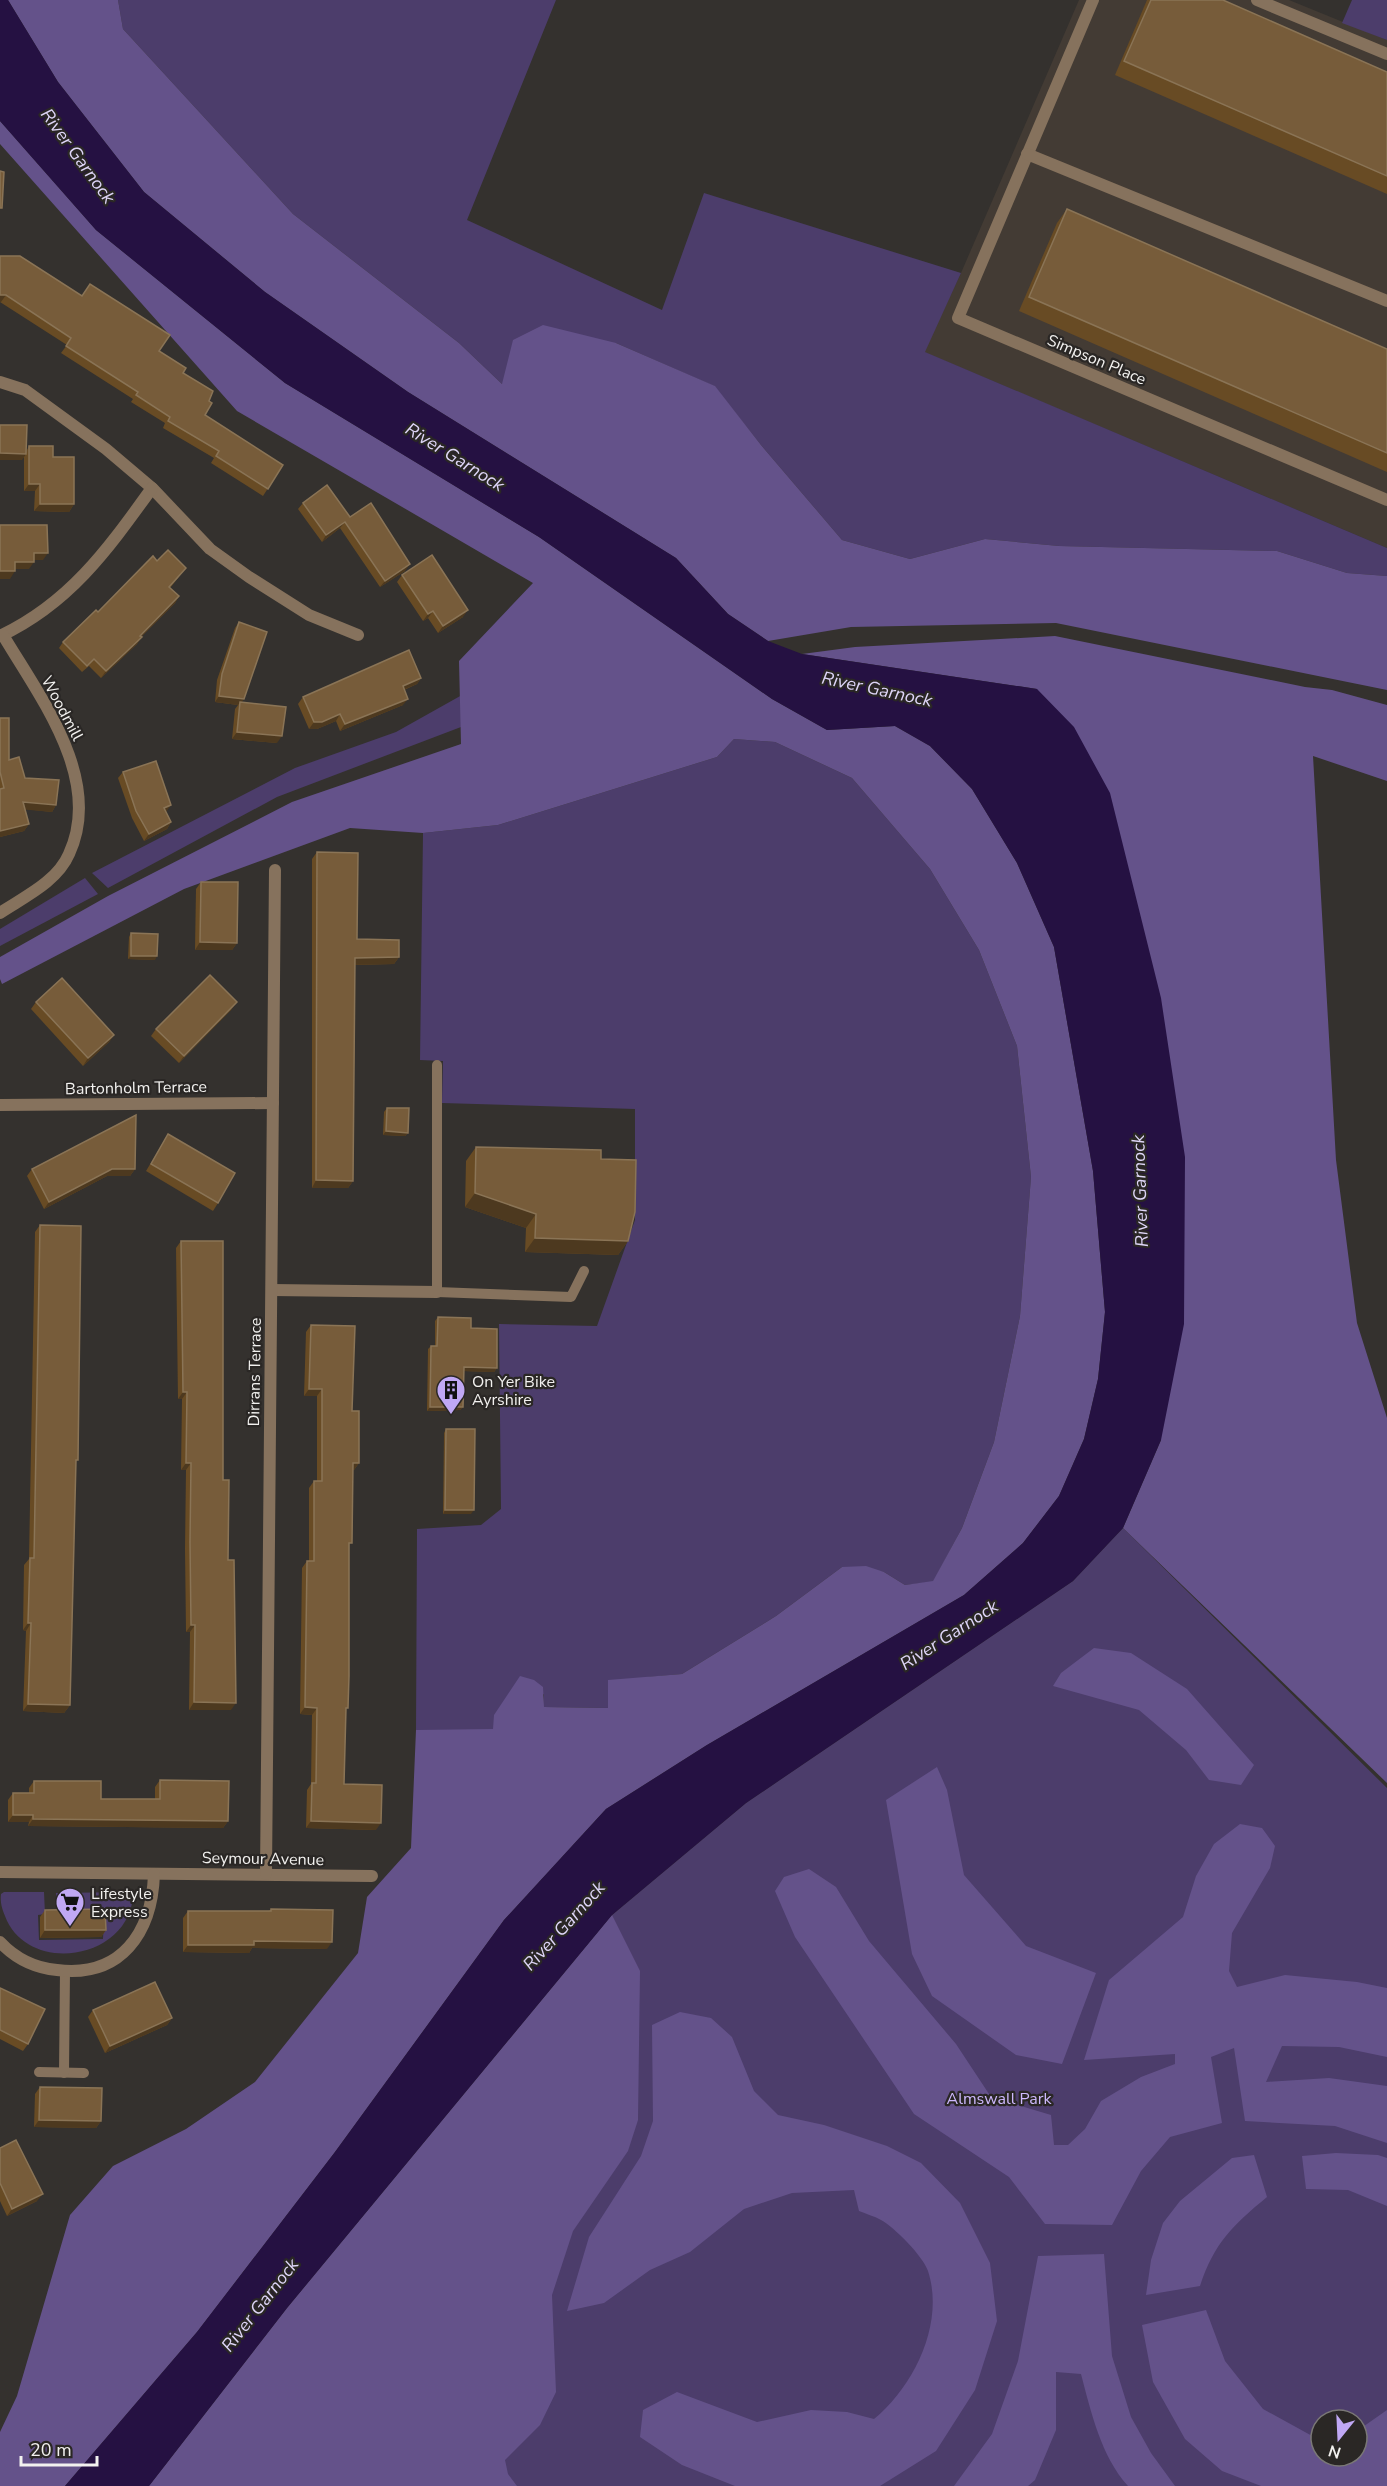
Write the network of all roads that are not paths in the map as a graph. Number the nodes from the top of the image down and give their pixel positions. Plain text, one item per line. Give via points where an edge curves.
1 (1093, 0) edge
2 (1257, 0) edge
3 (1387, 54) edge
4 (1027, 154) junction
5 (1387, 301) edge
6 (0, 382) edge
7 (152, 488) junction
8 (1387, 500) edge
9 (358, 634) dead end
10 (1, 636) edge
11 (275, 870) dead end
12 (0, 913) edge
13 (436, 1065) dead end
14 (273, 1102) junction
15 (0, 1106) edge
16 (584, 1271) dead end
17 (272, 1290) junction
18 (437, 1292) junction
19 (0, 1872) edge
20 (154, 1874) junction
21 (266, 1874) junction
22 (372, 1876) dead end
23 (0, 1942) edge
24 (66, 1971) junction
25 (39, 2072) dead end
26 (64, 2073) junction
27 (84, 2073) dead end

1 - 4 street, Simpson Place
2 - 3 street
4 - 5 street
4 - 8 street, Simpson Place via 958,318
6 - 7 street via 25,390
7 - 9 street via 210,549 241,571 309,615
7 - 10 street, Woodmill via 101,558 70,590 35,618
10 - 12 street, Woodmill via 63,738 78,791 78,816 69,855 56,872 41,887
11 - 14 street, Dirrans Terrace
13 - 18 lane
14 - 15 street, Bartonholm Terrace
14 - 17 street, Dirrans Terrace
16 - 18 lane via 571,1297
17 - 18 street
17 - 21 street, Dirrans Terrace
19 - 20 street, Seymour Avenue
20 - 21 street, Seymour Avenue
20 - 24 street via 146,1921 128,1948 113,1962 91,1970
21 - 22 street, Seymour Avenue
23 - 24 street via 44,1969
24 - 26 lane
25 - 26 lane
26 - 27 lane

